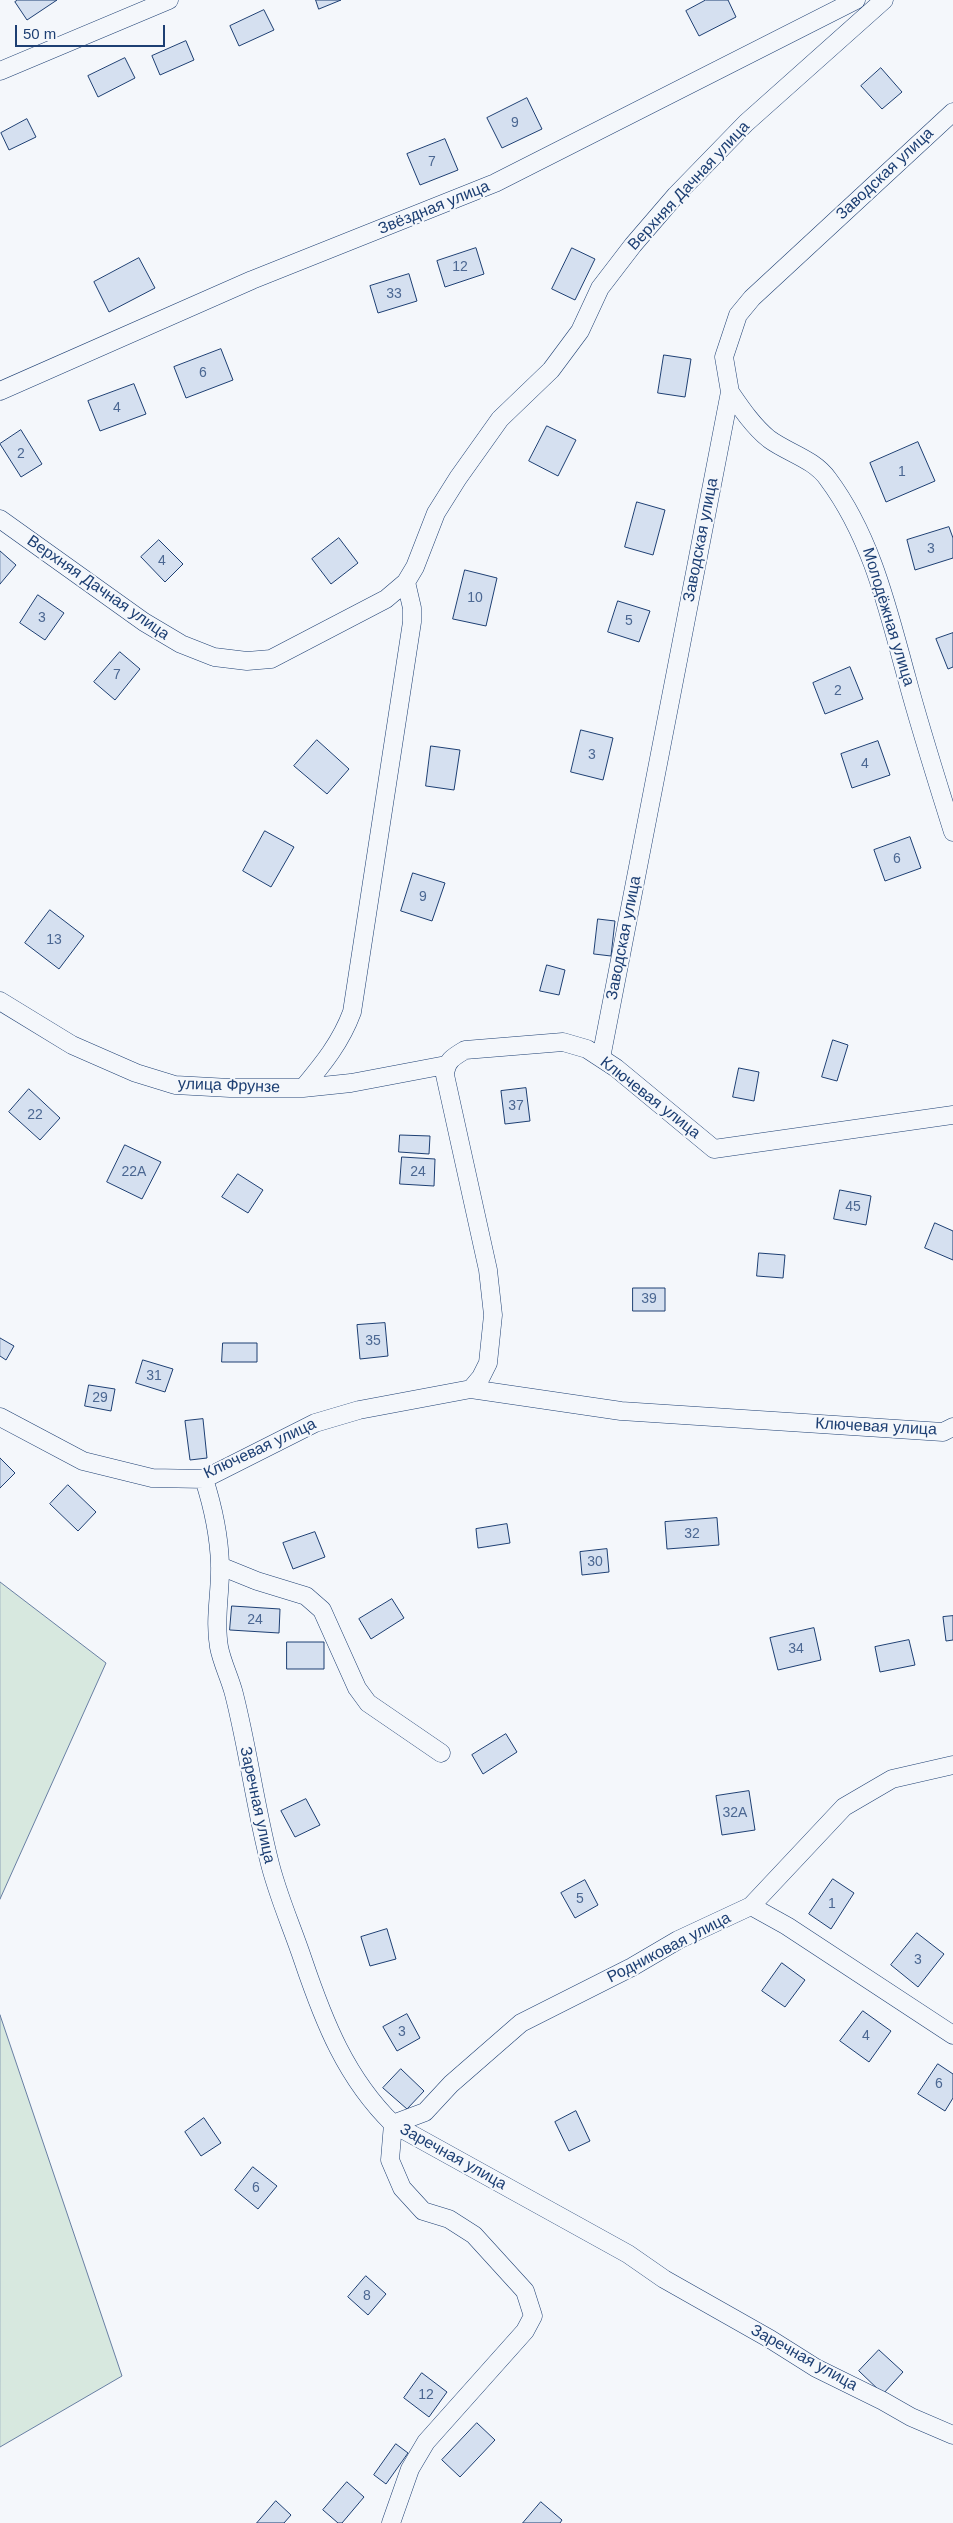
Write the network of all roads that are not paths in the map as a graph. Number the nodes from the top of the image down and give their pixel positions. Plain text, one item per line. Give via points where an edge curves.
1 (169, 0) edge
2 (856, 0) edge
3 (884, 0) edge
4 (0, 71) edge
5 (953, 112) edge
6 (0, 391) edge
7 (730, 392) junction
8 (0, 520) edge
9 (406, 582) junction
10 (953, 832) edge
11 (0, 1001) edge
12 (601, 1058) junction
13 (446, 1065) junction
14 (303, 1088) junction
15 (953, 1115) edge
16 (471, 1388) junction
17 (0, 1416) edge
18 (953, 1427) edge
19 (204, 1479) junction
20 (220, 1566) junction
21 (441, 1753) dead end
22 (953, 1765) edge
23 (751, 1906) junction
24 (953, 2035) edge
25 (393, 2124) junction
26 (953, 2435) edge
27 (391, 2523) edge

1 - 4 street
2 - 6 street, Звёздная улица via 495,183 252,280
3 - 9 street, Верхняя Дачная улица via 746,123 633,245 600,288 580,331 551,370 500,419 458,478 436,514
5 - 7 street, Заводская улица via 752,298 738,315 724,357
7 - 10 street, Молодёжная улица via 746,416 769,439 827,476 846,504 864,540 884,596 928,756
7 - 12 street, Заводская улица
8 - 9 street, Верхняя Дачная улица via 144,622 181,644 214,657 247,661 271,659 386,599
9 - 14 street via 412,622 352,1012 334,1050
11 - 14 street, улица Фрунзе via 72,1045 136,1073 175,1085
12 - 13 street, Ключевая улица via 587,1049 562,1042 465,1050 452,1057
12 - 15 street, Ключевая улица via 714,1149
13 - 14 street, улица Фрунзе via 351,1083
13 - 16 street via 445,1076 488,1270 493,1315 488,1363
16 - 18 street, Ключевая улица via 621,1411 943,1432
16 - 19 street, Ключевая улица via 315,1422
17 - 19 street, Ключевая улица via 83,1461 152,1478
19 - 20 street, Заречная улица via 218,1527
20 - 21 street via 257,1582 306,1596 322,1610 356,1688 368,1703
20 - 25 street, Заречная улица via 219,1647 234,1693 269,1863 336,2048 376,2107
22 - 23 street via 892,1779 844,1807
23 - 24 street, Родниковая улица via 787,1926
23 - 25 street, Родниковая улица via 678,1940 521,2023 451,2084 426,2112
25 - 26 street, Заречная улица via 628,2254 664,2279 816,2368
25 - 27 street via 390,2160 402,2188 423,2212 449,2219 474,2235 526,2291 533,2316 525,2331 426,2442 410,2469

